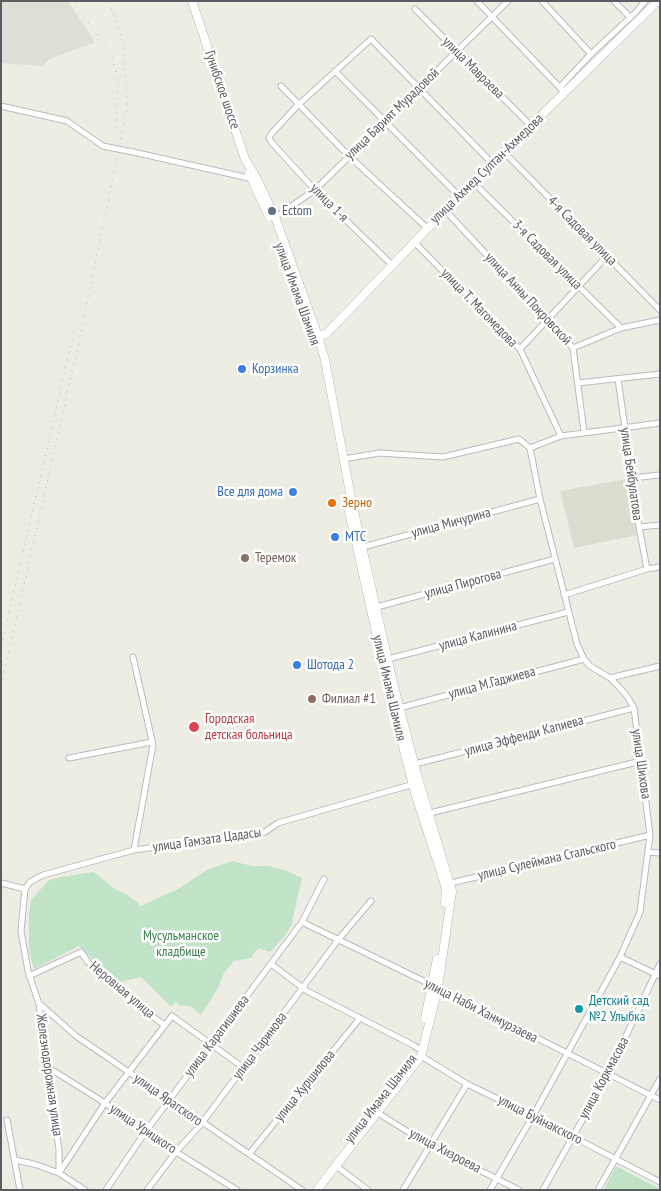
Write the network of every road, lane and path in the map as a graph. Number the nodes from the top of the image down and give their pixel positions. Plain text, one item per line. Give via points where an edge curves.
1 (192, 1) edge
2 (477, 1) edge
3 (508, 1) edge
4 (542, 1) edge
5 (614, 1) edge
6 (645, 1) edge
7 (657, 1) edge
8 (415, 9) dead end
9 (492, 17) junction
10 (630, 17) junction
11 (457, 52) junction
12 (591, 54) junction
13 (335, 71) junction
14 (281, 86) dead end
15 (420, 88) junction
16 (562, 90) junction
17 (298, 105) junction
18 (1, 106) edge
19 (385, 121) junction
20 (531, 126) junction
21 (504, 152) junction
22 (350, 156) junction
23 (492, 163) junction
24 (253, 178) junction
25 (473, 182) junction
26 (315, 190) junction
27 (459, 196) junction
28 (445, 210) junction
29 (273, 219) junction
30 (427, 228) junction
31 (414, 242) junction
32 (607, 256) junction
33 (392, 265) junction
34 (578, 286) junction
35 (660, 310) edge
36 (546, 320) junction
37 (660, 320) edge
38 (621, 328) junction
39 (318, 336) junction
40 (573, 348) junction
41 (520, 349) junction
42 (660, 374) edge
43 (618, 379) junction
44 (578, 384) junction
45 (660, 423) edge
46 (624, 427) junction
47 (584, 432) junction
48 (560, 436) junction
49 (530, 448) junction
50 (344, 459) junction
51 (660, 475) edge
52 (632, 478) junction
53 (540, 499) junction
54 (660, 525) edge
55 (639, 527) junction
56 (363, 546) junction
57 (555, 559) junction
58 (660, 567) edge
59 (647, 569) junction
60 (564, 595) junction
61 (373, 608) junction
62 (568, 612) junction
63 (133, 657) dead end
64 (388, 659) junction
65 (584, 659) junction
66 (660, 666) edge
67 (610, 678) junction
68 (399, 708) junction
69 (634, 708) junction
70 (152, 742) junction
71 (69, 758) dead end
72 (641, 761) junction
73 (415, 764) junction
74 (416, 783) junction
75 (423, 815) junction
76 (650, 835) junction
77 (134, 850) junction
78 (648, 852) junction
79 (660, 853) edge
80 (324, 879) dead end
81 (1, 884) edge
82 (447, 884) junction
83 (25, 889) junction
84 (372, 901) dead end
85 (302, 922) junction
86 (338, 940) junction
87 (620, 958) junction
88 (271, 964) junction
89 (660, 964) edge
90 (658, 975) edge
91 (29, 976) junction
92 (435, 987) junction
93 (303, 988) junction
94 (39, 1004) junction
95 (360, 1018) junction
96 (164, 1025) junction
97 (212, 1044) junction
98 (420, 1052) junction
99 (567, 1054) junction
100 (49, 1068) junction
101 (244, 1068) junction
102 (129, 1073) junction
103 (608, 1074) junction
104 (660, 1079) edge
105 (468, 1084) junction
106 (651, 1096) junction
107 (169, 1100) junction
108 (660, 1100) edge
109 (105, 1103) junction
110 (375, 1111) junction
111 (533, 1116) junction
112 (7, 1120) dead end
113 (202, 1123) junction
114 (146, 1131) junction
115 (572, 1136) junction
116 (431, 1146) junction
117 (176, 1152) junction
118 (250, 1154) junction
119 (615, 1159) junction
120 (15, 1160) junction
121 (336, 1166) junction
122 (59, 1173) junction
123 (497, 1178) junction
124 (660, 1182) edge
125 (20, 1190) edge
126 (84, 1190) edge
127 (106, 1190) edge
128 (147, 1190) edge
129 (237, 1190) edge
130 (302, 1190) edge
131 (310, 1190) edge
132 (317, 1190) edge
133 (368, 1190) edge
134 (403, 1190) edge
135 (490, 1190) edge
136 (519, 1190) edge
137 (543, 1190) edge
138 (598, 1190) edge

1 - 24 main road, Гунибское шоссе
2 - 9 street
3 - 9 street, улица Барият Мурадовой
4 - 12 street
5 - 10 street
6 - 10 street
7 - 16 main road, улица Ахмед Султан-Ахмедова
8 - 11 street, улица Мавраева
9 - 11 street, улица Барият Мурадовой
9 - 16 street
10 - 12 street
11 - 15 street, улица Барият Мурадовой
11 - 20 street, улица Мавраева
12 - 16 street
13 - 15 street via 371,39
13 - 17 street
13 - 19 street
14 - 17 street
15 - 19 street, улица Барият Мурадовой
15 - 23 street
16 - 20 main road, улица Ахмед Султан-Ахмедова
17 - 22 street
17 - 26 street, улица 1-я via 269,138
18 - 24 street, bridge via 67,121 103,146
19 - 22 street, улица Барият Мурадовой
19 - 27 street
20 - 21 main road, улица Ахмед Султан-Ахмедова
21 - 23 main road, улица Ахмед Султан-Ахмедова
21 - 32 street, 4-я Садовая улица
22 - 26 street, улица Барият Мурадовой
22 - 30 street
23 - 25 main road, улица Ахмед Султан-Ахмедова
24 - 29 main road, улица Имама Шамиля
25 - 27 main road, улица Ахмед Султан-Ахмедова
25 - 34 street, 3-я Садовая улица
26 - 29 street, улица Барият Мурадовой
26 - 33 street, улица 1-я
27 - 28 main road, улица Ахмед Султан-Ахмедова
28 - 30 main road, улица Ахмед Султан-Ахмедова
28 - 36 street, улица Анны Покровской
29 - 39 main road, улица Имама Шамиля
29 - 61 main road, улица Имама Шамиля via 316,343 348,504
30 - 31 main road, улица Ахмед Султан-Ахмедова
31 - 33 main road, улица Ахмед Султан-Ахмедова
31 - 41 street, улица Т. Магомедова
32 - 34 street
32 - 35 street, 4-я Садовая улица
33 - 39 main road, улица Ахмед Султан-Ахмедова via 326,334
34 - 36 street
34 - 38 street, 3-я Садовая улица
36 - 40 street, улица Анны Покровской
36 - 41 street
37 - 38 street
38 - 40 street
39 - 50 main road, улица Имама Шамиля
40 - 44 street, улица Анны Покровской
41 - 48 street, улица Т. Магомедова
42 - 43 street
43 - 44 street
43 - 46 street, улица Бейбулатова
44 - 47 street, улица Анны Покровской
45 - 46 street
46 - 47 street
46 - 52 street, улица Бейбулатова
47 - 48 street
48 - 49 street
49 - 50 street via 519,439 443,457 378,453
49 - 53 street
50 - 56 main road, улица Имама Шамиля
51 - 52 street
52 - 55 street, улица Бейбулатова
53 - 56 street, улица Мичурина
53 - 57 street
54 - 55 street
55 - 59 street, улица Бейбулатова
56 - 61 main road, улица Имама Шамиля
57 - 60 street
57 - 61 street, улица Пирогова
58 - 59 street
59 - 60 street
60 - 62 street
61 - 64 main road, улица Имама Шамиля
61 - 74 main road, улица Имама Шамиля
62 - 64 street, улица Калинина
62 - 65 street
63 - 70 street
64 - 68 main road, улица Имама Шамиля
65 - 67 street, улица Шихова
65 - 68 street, улица М.Гаджиева
66 - 67 street
67 - 69 street, улица Шихова
68 - 73 main road, улица Имама Шамиля
69 - 72 street, улица Шихова
69 - 73 street, улица Эффенди Капиева
70 - 71 street
70 - 77 street
72 - 75 street
72 - 76 street, улица Шихова
73 - 74 main road, улица Имама Шамиля
74 - 75 main road, улица Имама Шамиля
74 - 77 street, улица Гамзата Цадасы via 278,823 265,832
74 - 82 main road, улица Имама Шамиля
75 - 82 main road, улица Имама Шамиля
76 - 78 street, улица Шихова
76 - 82 street, улица Сулеймана Стальского
77 - 83 street, улица Гамзата Цадасы via 43,875
78 - 79 street
78 - 87 street, улица Шихова via 640,912
80 - 85 street, улица Карагишиева
81 - 83 street
82 - 92 main road, улица Имама Шамиля via 452,891
83 - 91 street, Железнодорожная улица via 21,931
84 - 86 street, улица Чаринова
85 - 86 street, улица Наби Ханмурзаева
85 - 88 street, улица Карагишиева
86 - 92 street, улица Наби Ханмурзаева
86 - 93 street, улица Чаринова
87 - 90 street
87 - 99 street, улица Шихова
88 - 93 street, улица Буйнакского
88 - 97 street, улица Карагишиева
89 - 90 street, улица Коркмасова
90 - 103 street, улица Коркмасова
91 - 94 street, Железнодорожная улица
91 - 96 street, Неровная улица via 82,952 88,962 120,992
92 - 98 main road, улица Имама Шамиля
92 - 99 street, улица Наби Ханмурзаева
93 - 95 street, улица Буйнакского
93 - 101 street, улица Чаринова
94 - 100 street, Железнодорожная улица
94 - 102 street, улица Ярагского via 76,1036
95 - 98 street, улица Буйнакского via 413,1045
95 - 118 street, улица Хуршилова
96 - 97 street, Неровная улица via 172,1016
96 - 102 street
97 - 101 street, Неровная улица
97 - 107 street, улица Карагишиева
98 - 105 street, улица Буйнакского
98 - 110 main road, улица Имама Шамиля
99 - 103 street, улица Наби Ханмурзаева
99 - 111 street, улица Шихова
100 - 109 street, улица Урицкого
100 - 122 street, Железнодорожная улица
101 - 113 street, улица Чаринова
102 - 107 street, улица Ярагского
102 - 109 street
103 - 106 street, улица Наби Ханмурзаева
103 - 115 street, улица Коркмасова
104 - 106 street
105 - 111 street, улица Буйнакского
105 - 116 street
106 - 108 street, улица Наби Ханмурзаева
106 - 119 street
107 - 113 street, улица Ярагского
107 - 114 street, улица Карагишиева
109 - 114 street, улица Урицкого
109 - 122 street
110 - 116 street, улица Хизроева
110 - 121 main road, улица Имама Шамиля
110 - 131 main road, улица Имама Шамиля
111 - 115 street, улица Буйнакского
111 - 123 street, улица Шихова
112 - 120 street
113 - 117 street, улица Чаринова
113 - 118 street, улица Ярагского
114 - 117 street, улица Урицкого
114 - 127 street, улица Карагишиева
115 - 119 street, улица Буйнакского
115 - 137 street, улица Коркмасова
116 - 123 street, улица Хизроева
116 - 134 street
117 - 128 street, улица Чаринова
117 - 129 street, улица Урицкого
118 - 130 street, улица Ярагского
119 - 124 street, улица Буйнакского
119 - 138 street
120 - 122 street
120 - 125 street
121 - 132 main road, улица Имама Шамиля
121 - 133 street
122 - 126 street
123 - 135 street, улица Шихова
123 - 136 street, улица Хизроева

